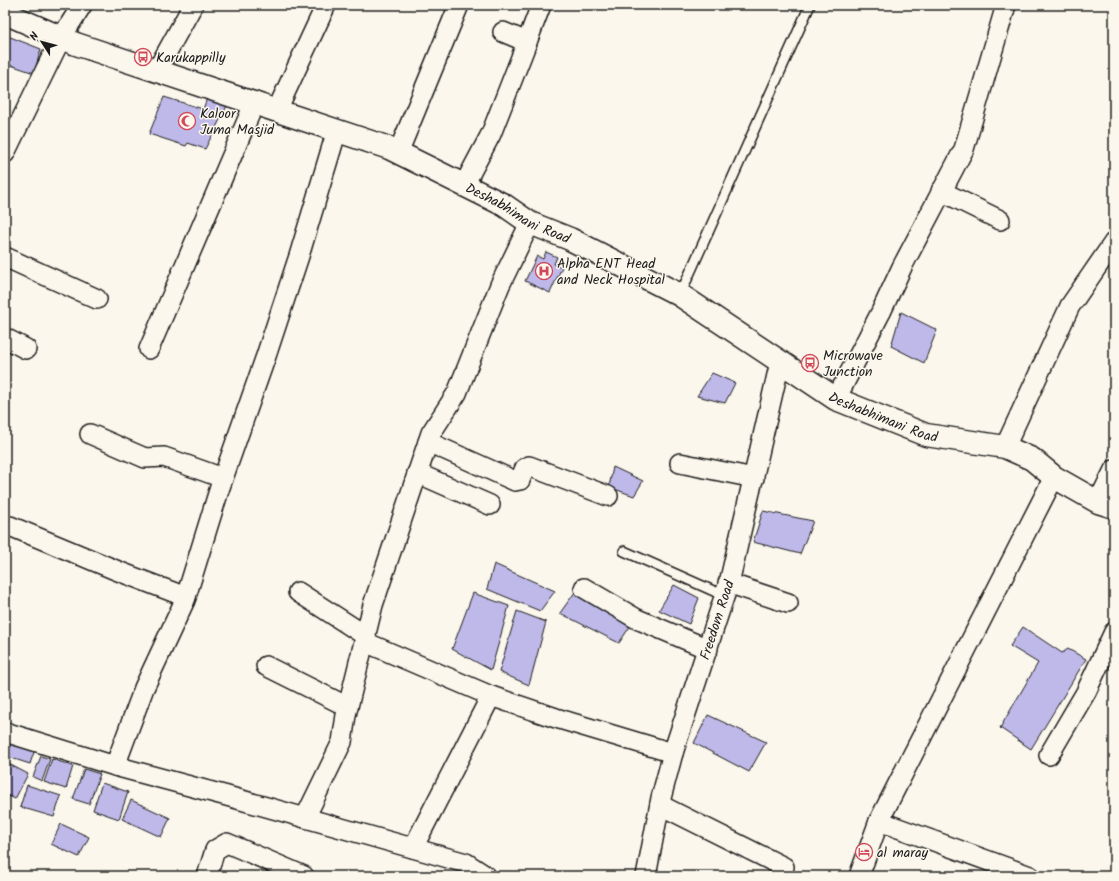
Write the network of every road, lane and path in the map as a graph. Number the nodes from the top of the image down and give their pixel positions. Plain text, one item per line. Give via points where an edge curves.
1 (82, 5) edge
2 (193, 5) edge
3 (326, 5) edge
4 (459, 5) edge
5 (541, 5) edge
6 (810, 5) edge
7 (1006, 5) edge
8 (5, 13) edge
9 (503, 32) dead end
10 (61, 38) junction
11 (527, 42) junction
12 (157, 70) junction
13 (255, 102) junction
14 (277, 110) junction
15 (337, 130) junction
16 (5, 153) edge
17 (398, 153) junction
18 (464, 185) junction
19 (941, 191) junction
20 (1000, 220) dead end
21 (530, 222) junction
22 (1114, 242) edge
23 (5, 257) edge
24 (680, 295) junction
25 (97, 299) dead end
26 (5, 338) edge
27 (26, 349) dead end
28 (149, 349) dead end
29 (780, 362) junction
30 (836, 399) junction
31 (90, 434) dead end
32 (428, 442) junction
33 (1005, 447) junction
34 (680, 463) dead end
35 (1114, 470) edge
36 (417, 473) junction
37 (1054, 477) junction
38 (223, 478) junction
39 (754, 478) junction
40 (608, 496) dead end
41 (1106, 504) edge
42 (490, 505) dead end
43 (10, 526) dead end
44 (624, 551) dead end
45 (727, 587) junction
46 (584, 588) dead end
47 (298, 592) dead end
48 (186, 597) junction
49 (788, 603) dead end
50 (1114, 632) edge
51 (366, 639) junction
52 (708, 649) junction
53 (266, 666) dead end
54 (491, 696) junction
55 (348, 707) junction
56 (5, 732) edge
57 (673, 752) junction
58 (1049, 755) dead end
59 (115, 766) junction
60 (660, 805) junction
61 (305, 818) junction
62 (879, 821) junction
63 (413, 848) junction
64 (784, 867) dead end
65 (207, 876) edge
66 (304, 876) edge
67 (486, 876) edge
68 (646, 876) edge
69 (859, 876) edge
70 (1030, 876) edge

1 - 10 street
2 - 12 street
3 - 14 street
4 - 17 street
5 - 11 street
6 - 24 lane
7 - 19 street via 964,149
8 - 10 street, Deshabhimani Road
9 - 11 street
10 - 12 street, Deshabhimani Road
10 - 16 street
11 - 18 street via 491,134
12 - 13 street, Deshabhimani Road
13 - 14 street, Deshabhimani Road
13 - 28 street
14 - 15 street, Deshabhimani Road
15 - 17 street, Deshabhimani Road
15 - 38 street via 299,256
17 - 18 street, Deshabhimani Road
18 - 21 street, Deshabhimani Road via 504,205
19 - 20 street
19 - 30 street
21 - 24 street, Deshabhimani Road via 570,239
21 - 32 street via 500,285 457,393 430,433
22 - 33 street via 1070,306
23 - 25 street
24 - 29 street, Deshabhimani Road
26 - 27 street
29 - 30 street, Deshabhimani Road
29 - 39 street, Freedom Road
30 - 33 street, Deshabhimani Road via 926,435
31 - 38 street via 145,458 164,457
32 - 36 street
32 - 40 street via 515,481 520,480 525,468 529,466
33 - 37 street, Deshabhimani Road via 1032,459
34 - 39 street
35 - 41 street
36 - 42 street
36 - 51 street via 373,606
37 - 41 street, Deshabhimani Road
37 - 62 street
38 - 48 street
39 - 45 street, Freedom Road
43 - 48 street via 118,572
44 - 45 lane via 716,592
45 - 49 street
45 - 52 street, Freedom Road
46 - 52 street via 637,619
47 - 51 street
48 - 59 street via 144,688
50 - 58 street via 1086,692
51 - 54 street
51 - 55 street
52 - 57 street, Freedom Road
53 - 55 street
54 - 57 street
54 - 63 street
55 - 61 street via 342,742
56 - 59 street
57 - 60 street, Freedom Road
59 - 61 street
60 - 64 street
60 - 68 street, Freedom Road
61 - 63 street
62 - 69 street
62 - 70 street
63 - 67 street via 466,863
65 - 66 street via 215,850 227,843

